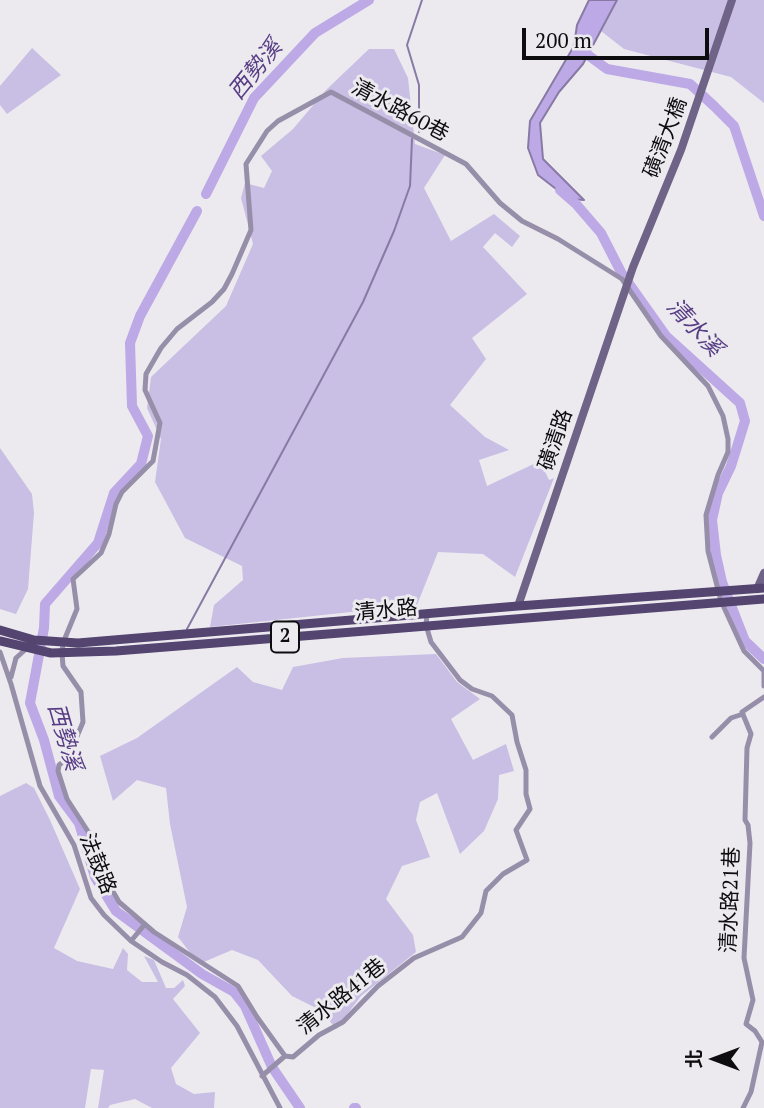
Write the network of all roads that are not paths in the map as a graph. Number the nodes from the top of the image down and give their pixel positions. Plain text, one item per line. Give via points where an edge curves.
1 (732, 0) edge
2 (627, 286) junction
3 (764, 573) edge
4 (761, 588) edge
5 (720, 591) junction
6 (735, 595) junction
7 (764, 599) edge
8 (722, 601) junction
9 (518, 606) junction
10 (427, 615) junction
11 (518, 618) junction
12 (426, 625) junction
13 (0, 630) edge
14 (0, 641) edge
15 (58, 643) junction
16 (31, 646) junction
17 (0, 652) edge
18 (62, 654) junction
19 (11, 684) junction
20 (764, 686) edge
21 (764, 697) edge
22 (743, 714) junction
23 (712, 737) dead end
24 (75, 810) junction
25 (62, 821) junction
26 (145, 924) junction
27 (131, 941) junction
28 (285, 1056) junction
29 (262, 1076) junction
30 (280, 1108) edge
31 (743, 1108) edge

1 - 2 street, 磺清大橋 via 681,150
2 - 5 street via 661,336 708,386 723,416 728,452 711,497 705,531
2 - 9 street, 磺清路
2 - 15 street, 清水路60巷 via 580,252 522,221 466,164 331,92 278,121 246,164 251,230 232,274 212,302 177,329 146,374 145,390 160,423 153,461 121,492 101,553 74,579 77,610
3 - 4 street
4 - 6 main road, 2
5 - 6 main road, 2
5 - 8 street
5 - 9 main road, 清水路 / 2
6 - 7 main road, 2
6 - 8 main road, 2
8 - 11 main road, 清水路 / 2
8 - 20 street via 744,651 764,671
9 - 10 main road, 清水路 / 2
9 - 11 street
10 - 12 street
10 - 15 main road, 清水路 / 2
11 - 12 main road, 清水路 / 2
12 - 18 main road, 清水路 / 2
12 - 28 street, 清水路41巷 via 432,642 460,680 492,696 512,715 526,770 530,809 516,830 527,860 486,891 481,913 462,937 414,958 343,1021 293,1057
13 - 16 main road, 2
14 - 16 main road, 2
15 - 16 main road, 2
15 - 18 street, 清水路60巷
16 - 18 main road, 清水路 / 2
16 - 19 street via 16,658
17 - 19 street, 法鼓路
18 - 24 street via 63,666 81,692 83,706 83,722 58,771
19 - 25 street, 法鼓路 via 40,786
21 - 22 street
22 - 23 street via 731,718
22 - 31 street, 清水路21巷 via 751,734 747,748 745,820 750,844 744,958 753,1000 746,1024 762,1042
24 - 25 street
24 - 26 street via 89,833 102,875 119,902
25 - 27 street, 法鼓路 via 91,898
26 - 27 street
26 - 28 street via 237,986
27 - 29 street, 法鼓路 via 215,997 237,1026
28 - 29 street, 清水路41巷
29 - 30 street, 法鼓路

